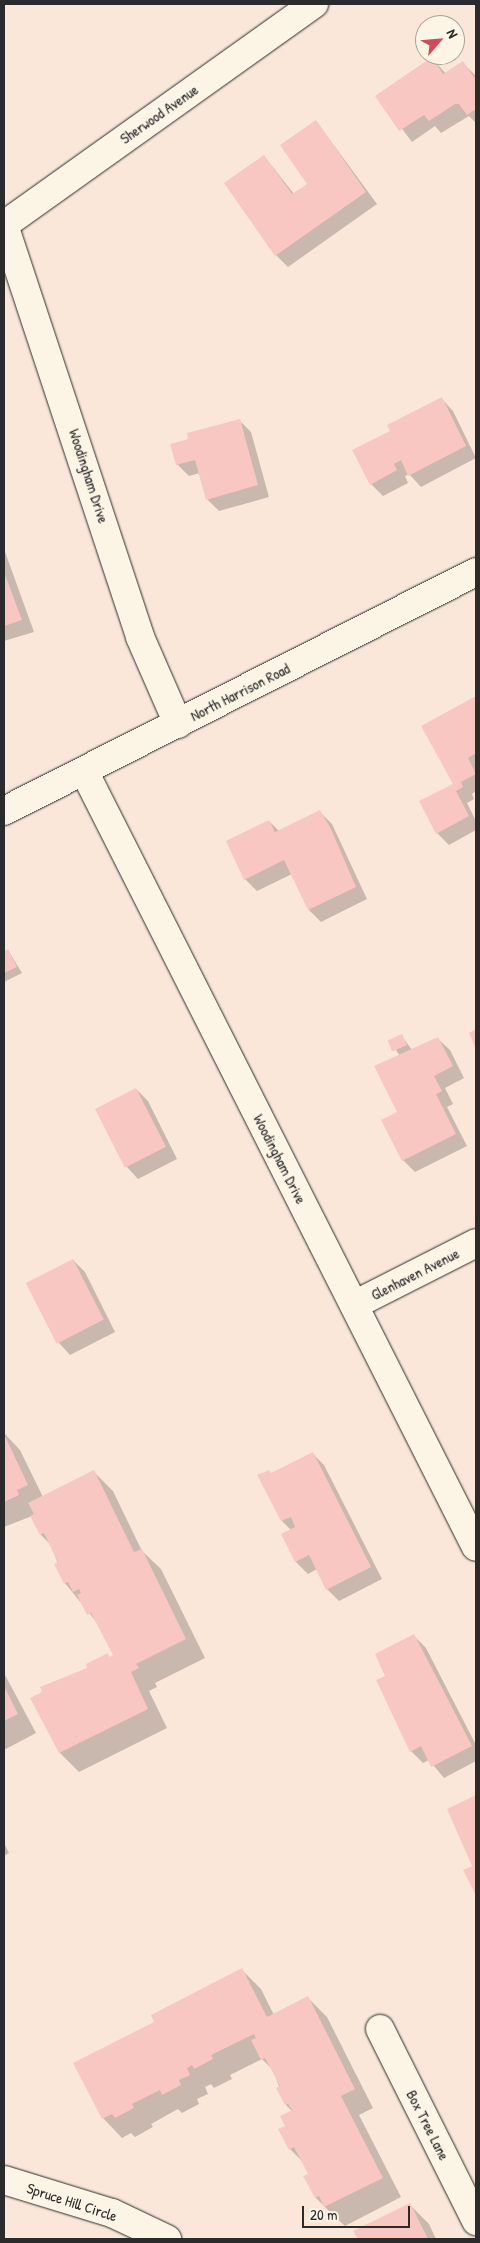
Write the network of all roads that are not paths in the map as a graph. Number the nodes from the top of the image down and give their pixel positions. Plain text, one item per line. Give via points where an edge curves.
1 (314, 4) edge
2 (4, 225) edge
3 (476, 572) edge
4 (178, 724) junction
5 (84, 771) junction
6 (4, 811) edge
7 (476, 1243) edge
8 (354, 1305) junction
9 (476, 1547) edge
10 (380, 2029) dead end
11 (4, 2180) edge
12 (476, 2221) edge
13 (167, 2239) edge

1 - 2 street, Sherwood Avenue
2 - 4 street, Woodingham Drive via 140,637
3 - 4 street, North Harrison Road
4 - 5 street, North Harrison Road
5 - 6 street, North Harrison Road
5 - 8 street, Woodingham Drive
7 - 8 street, Glenhaven Avenue
8 - 9 street, Woodingham Drive
10 - 12 street, Box Tree Lane
11 - 13 street, Spruce Hill Circle via 112,2213

